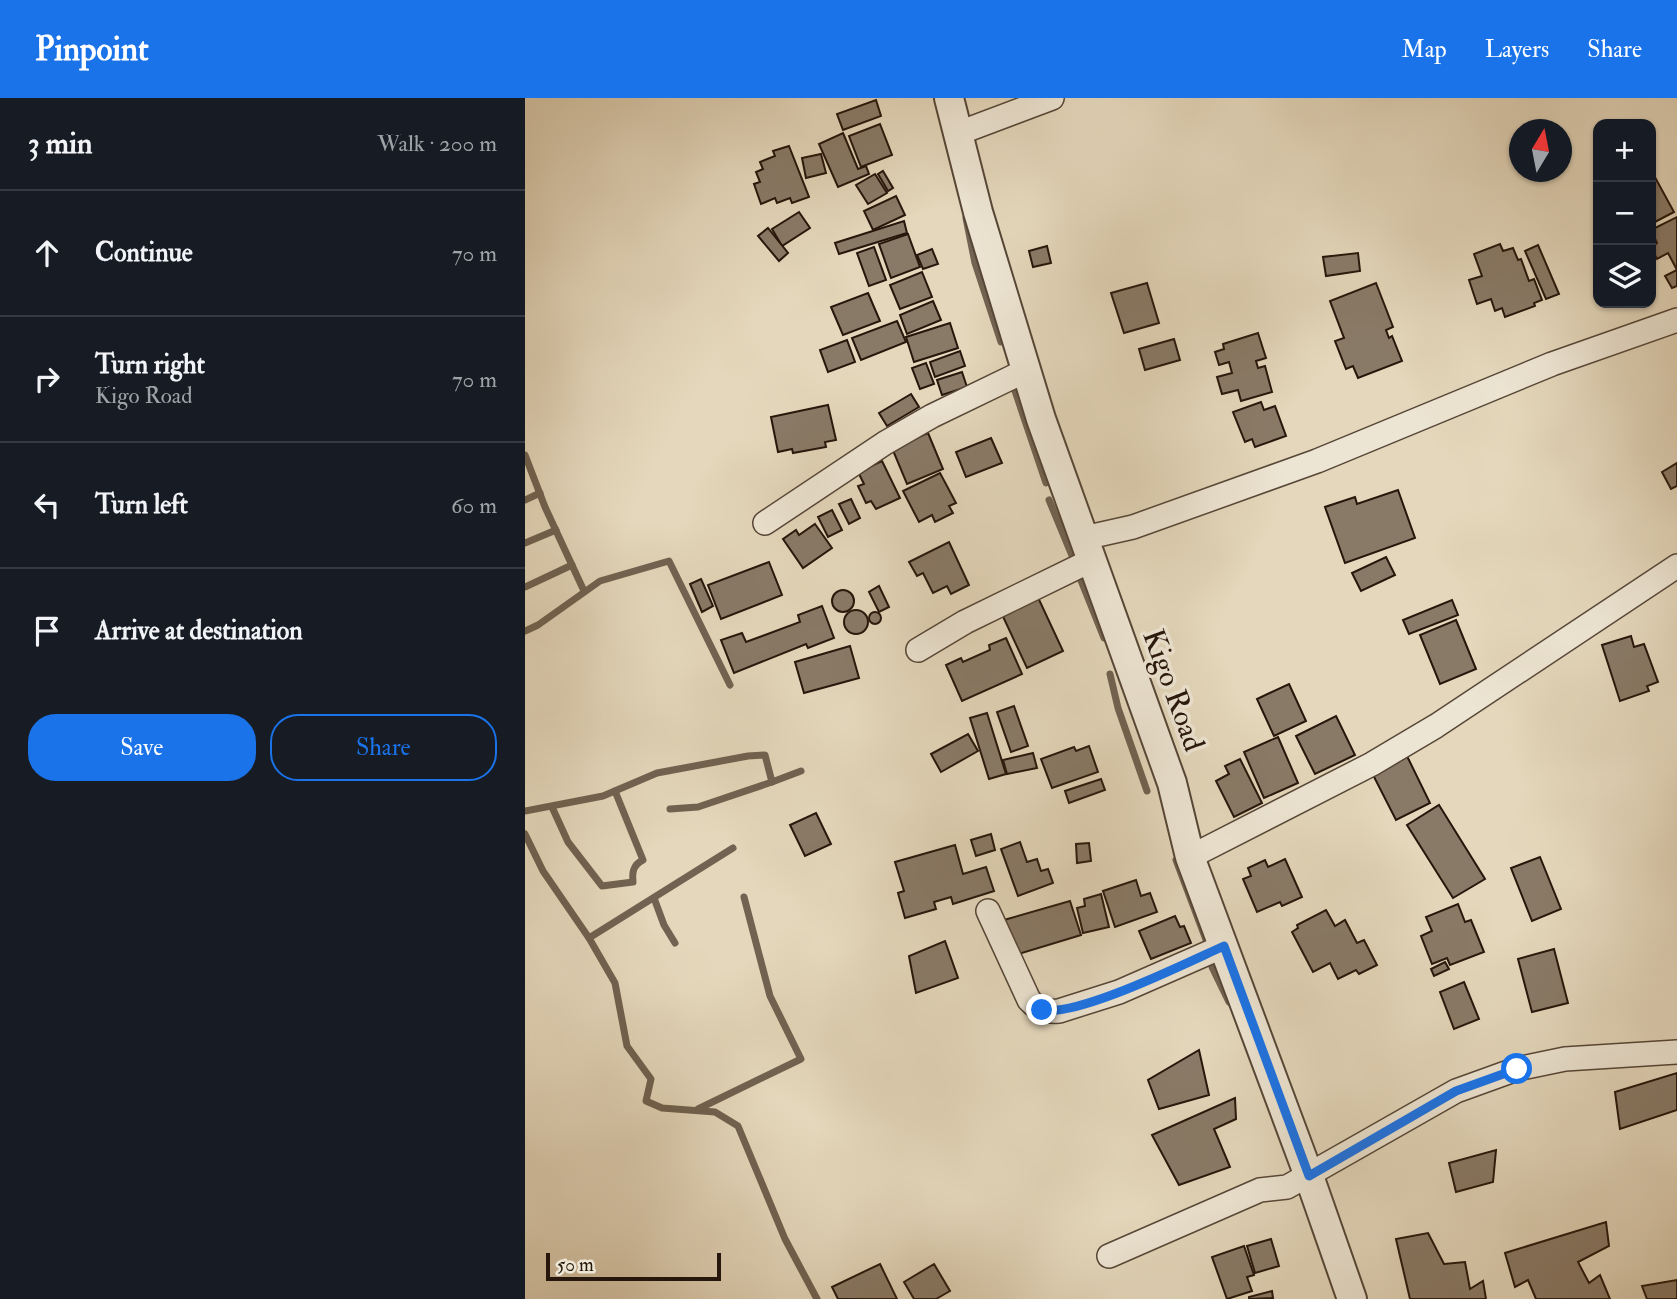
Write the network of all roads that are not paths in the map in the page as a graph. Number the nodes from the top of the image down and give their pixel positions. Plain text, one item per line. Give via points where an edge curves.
1 (949, 98) edge
2 (1052, 98) edge
3 (959, 133) junction
4 (1677, 320) edge
5 (1027, 370) junction
6 (765, 523) dead end
7 (1088, 549) junction
8 (1677, 566) edge
9 (918, 650) dead end
10 (1190, 856) junction
11 (988, 911) dead end
12 (1224, 946) junction
13 (1677, 1052) edge
14 (1309, 1176) junction
15 (1109, 1256) dead end
16 (1352, 1299) edge

1 - 3 street, Kigo Road
2 - 3 street
3 - 5 street, Kigo Road via 978,212
4 - 7 street via 1552,364 1317,461 1133,527
5 - 6 street via 897,436
5 - 7 street, Kigo Road
7 - 9 street
7 - 10 street, Kigo Road via 1172,783
8 - 10 street via 1436,726 1372,764
10 - 12 street, Kigo Road
11 - 12 street via 1029,1000 1050,1012 1119,992
12 - 14 street, Kigo Road
13 - 14 street via 1565,1059 1517,1069 1456,1091
14 - 15 street via 1287,1187 1260,1190
14 - 16 street, Kigo Road

